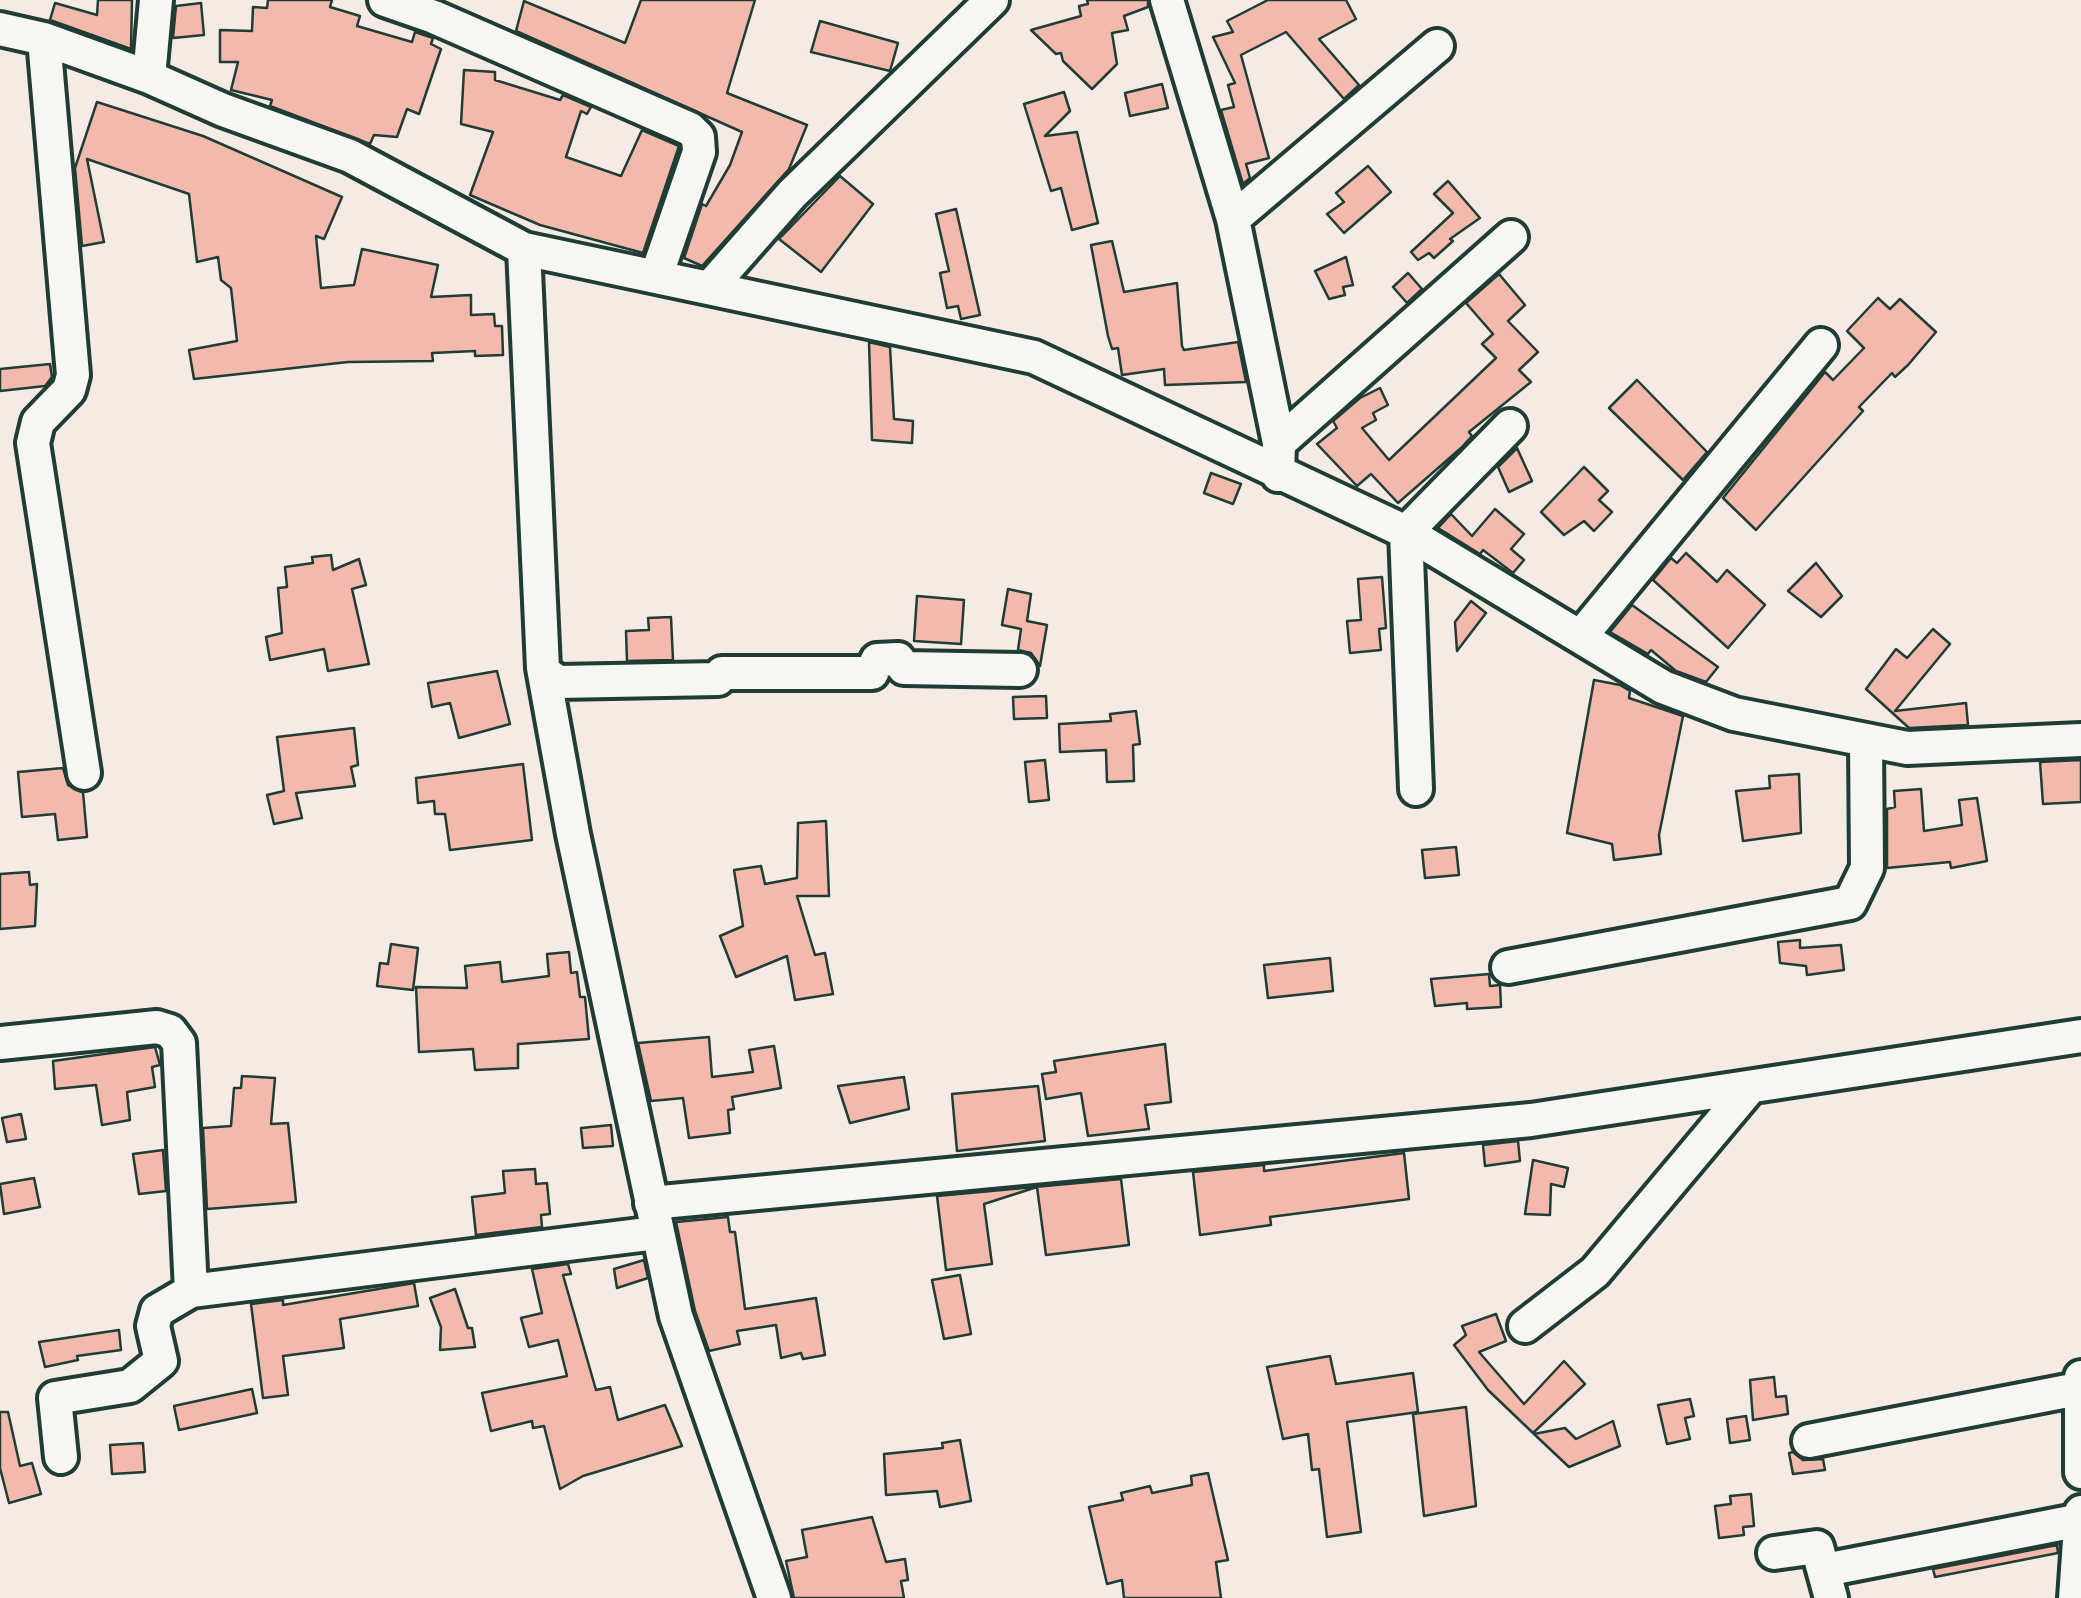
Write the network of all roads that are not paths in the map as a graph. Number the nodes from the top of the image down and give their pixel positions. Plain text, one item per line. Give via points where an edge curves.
1 (156, 0) edge
2 (385, 0) edge
3 (992, 0) edge
4 (1174, 3) edge
5 (437, 8) edge
6 (0, 29) edge
7 (44, 39) junction
8 (1438, 46) dead end
9 (149, 77) junction
10 (1233, 219) junction
11 (1512, 238) dead end
12 (524, 249) junction
13 (657, 274) junction
14 (712, 286) junction
15 (1821, 345) dead end
16 (1510, 426) dead end
17 (1278, 459) junction
18 (1406, 532) junction
19 (1581, 636) junction
20 (1020, 670) dead end
21 (544, 672) junction
22 (2081, 740) edge
23 (1866, 742) junction
24 (84, 773) dead end
25 (1416, 789) dead end
26 (1508, 967) dead end
27 (2081, 1036) edge
28 (0, 1044) edge
29 (1747, 1090) junction
30 (654, 1218) junction
31 (191, 1291) junction
32 (1524, 1326) dead end
33 (2080, 1383) edge
34 (1808, 1441) dead end
35 (61, 1457) dead end
36 (2081, 1472) edge
37 (2081, 1512) edge
38 (2081, 1520) edge
39 (1774, 1553) dead end
40 (1828, 1584) edge
41 (2077, 1588) edge
42 (774, 1598) edge

1 - 9 street
2 - 5 street
3 - 14 street via 792,194
4 - 10 street
5 - 13 street via 698,137 694,172
6 - 7 street
7 - 9 street
7 - 24 street via 73,375 69,390 38,422 33,442
8 - 10 street
9 - 12 street via 350,156
10 - 17 street
11 - 17 street
12 - 13 street
12 - 21 street
13 - 14 street
14 - 17 street via 1034,357
15 - 19 street
16 - 18 street
17 - 18 street
18 - 19 street
18 - 25 street
19 - 23 street via 1663,687 1734,714
20 - 21 street via 904,668 898,659 876,660 872,673 722,672 718,679 558,682
21 - 30 street
22 - 23 street via 1943,748
23 - 26 street via 1867,868 1850,903
27 - 29 street
28 - 31 street via 157,1026 170,1031 179,1044
29 - 30 street
29 - 32 street via 1595,1272
30 - 31 street
30 - 42 street via 676,1316
31 - 35 street via 157,1312 153,1326 161,1362 130,1386 55,1398
33 - 34 street
33 - 36 street
37 - 38 street
38 - 40 street
38 - 41 street
39 - 40 street via 1817,1547

